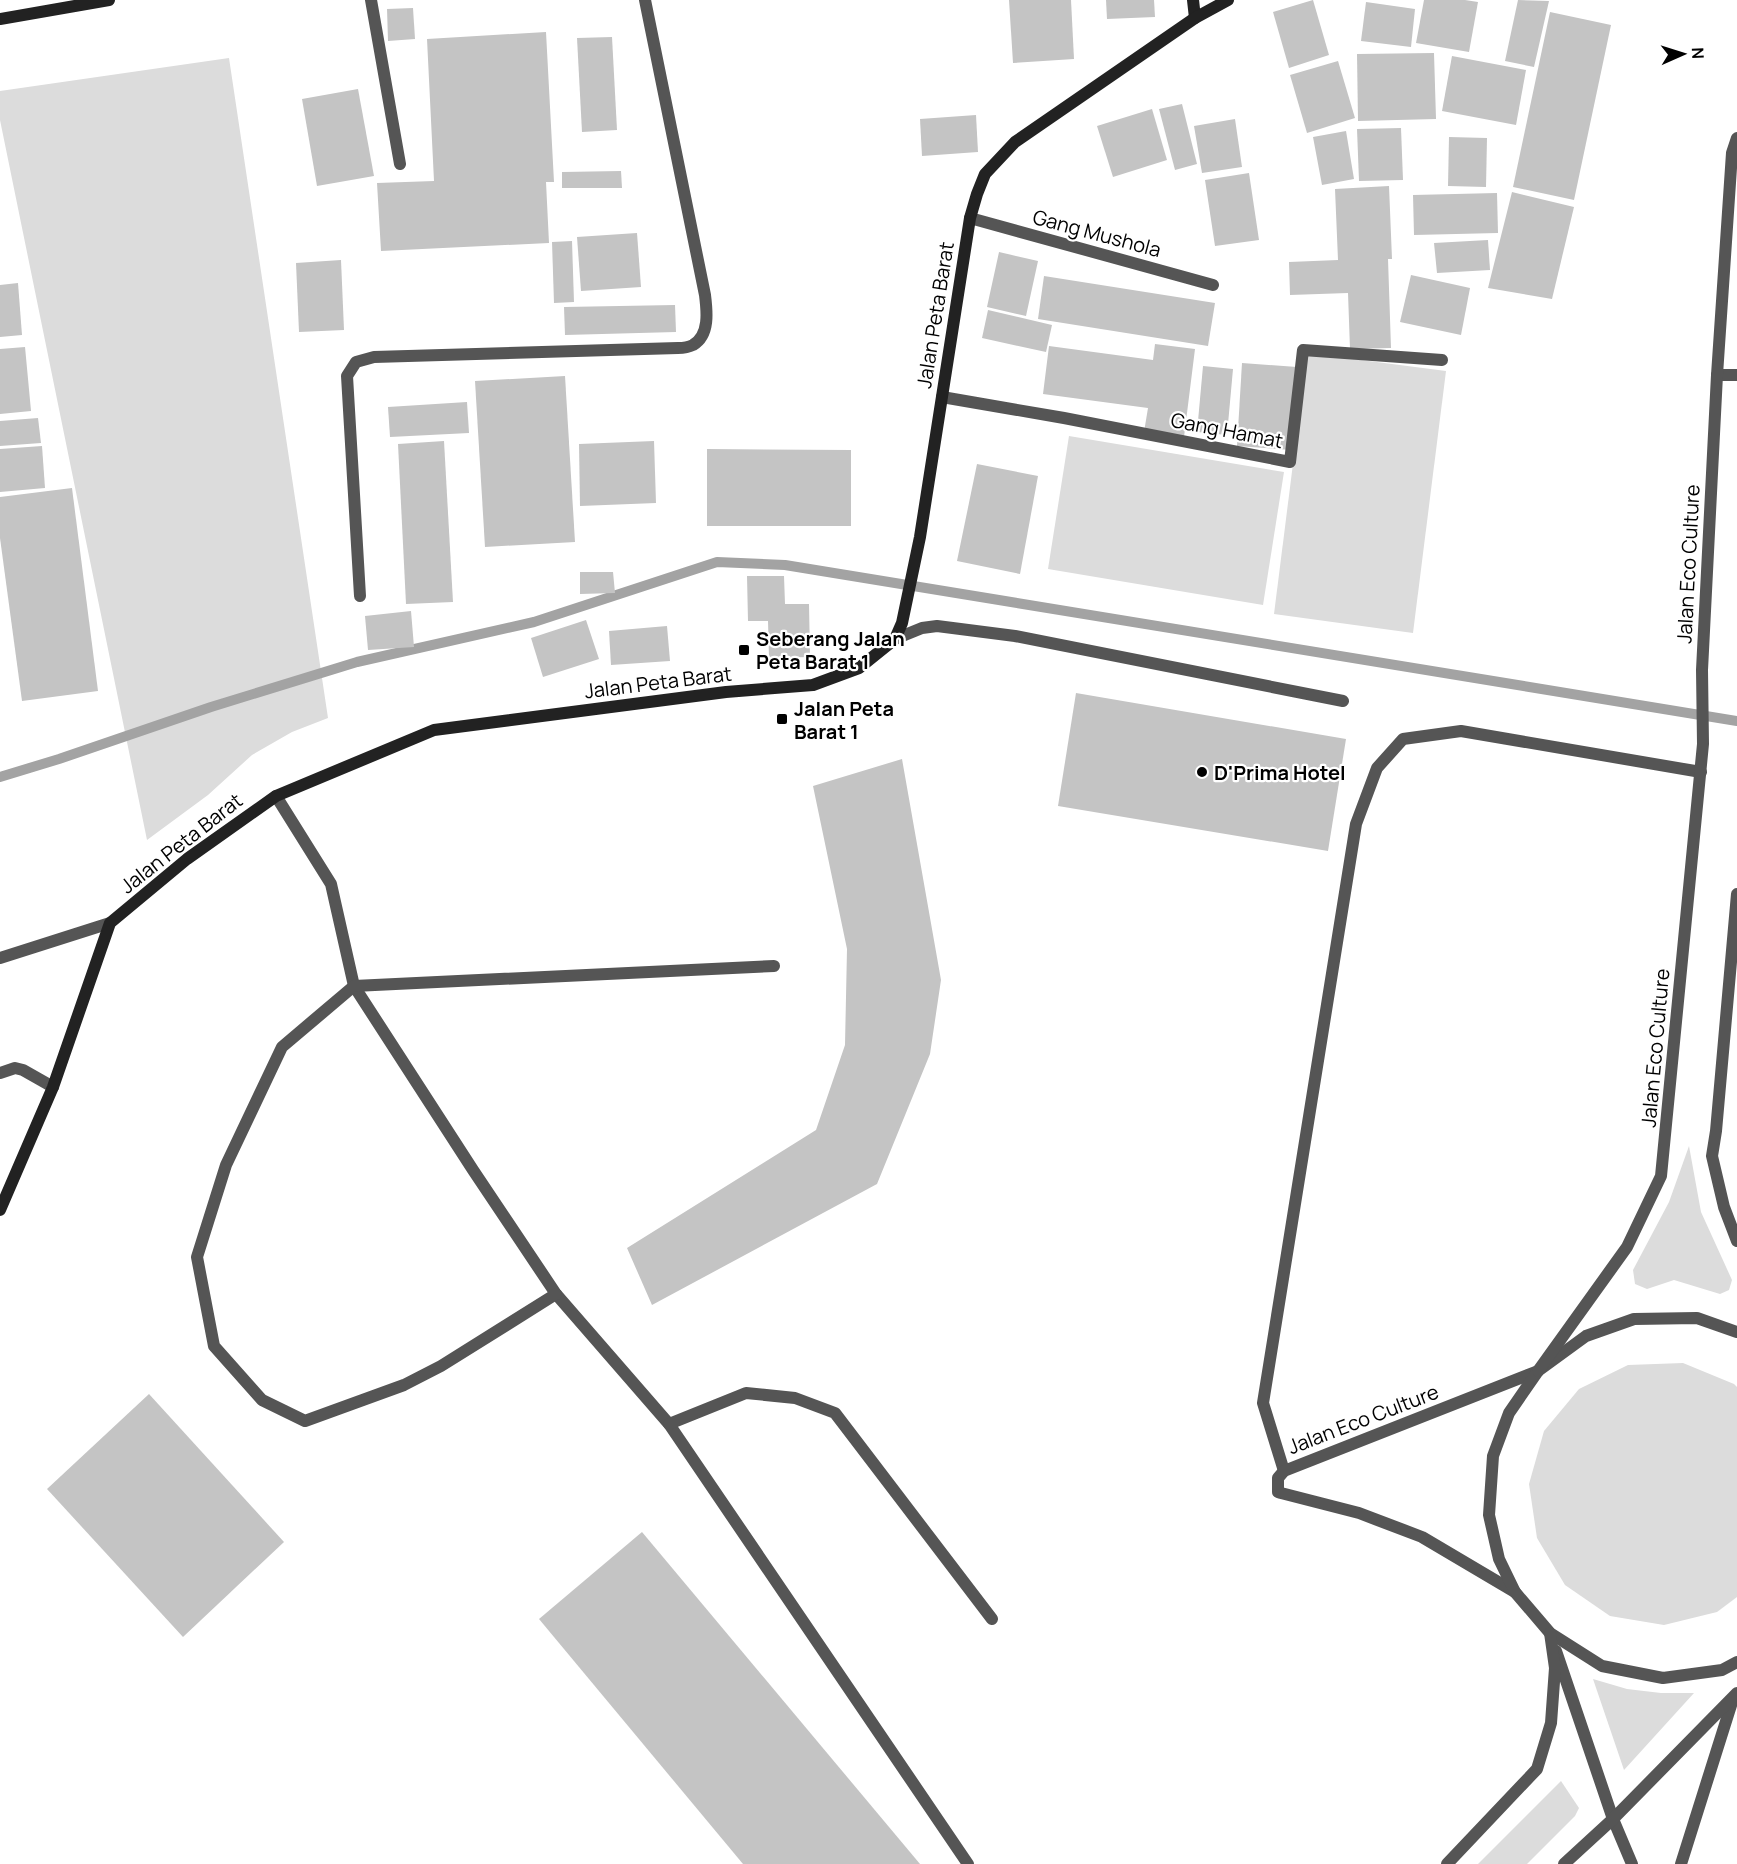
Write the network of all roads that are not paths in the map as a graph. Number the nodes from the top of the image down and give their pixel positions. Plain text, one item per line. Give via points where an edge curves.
1 (110, 0) edge
2 (371, 0) edge
3 (645, 0) edge
4 (1193, 0) edge
5 (1228, 0) edge
6 (1195, 18) junction
7 (0, 19) edge
8 (1737, 138) edge
9 (400, 164) dead end
10 (970, 218) junction
11 (1213, 285) dead end
12 (1442, 360) dead end
13 (1718, 375) junction
14 (1737, 375) edge
15 (942, 397) junction
16 (360, 596) dead end
17 (895, 639) junction
18 (1343, 701) dead end
19 (1701, 772) junction
20 (276, 796) junction
21 (1737, 894) edge
22 (110, 923) junction
23 (0, 958) edge
24 (774, 966) dead end
25 (354, 986) junction
26 (0, 1073) edge
27 (53, 1087) junction
28 (0, 1210) edge
29 (1737, 1241) edge
30 (556, 1294) junction
31 (1737, 1332) edge
32 (1538, 1371) junction
33 (669, 1424) junction
34 (1284, 1471) junction
35 (1515, 1592) junction
36 (992, 1619) dead end
37 (1550, 1634) junction
38 (1737, 1662) edge
39 (1735, 1696) edge
40 (1613, 1820) junction
41 (968, 1864) edge
42 (1447, 1864) edge
43 (1564, 1864) edge
44 (1632, 1864) edge
45 (1681, 1864) edge

1 - 7 main road
2 - 9 street
3 - 16 street via 705,295 708,317 703,334 693,345 678,348 374,357 356,362 347,376
4 - 6 main road
5 - 6 main road, Jalan Peta Barat
6 - 10 main road, Jalan Peta Barat via 1015,142 985,174
8 - 13 street, Jalan Eco Culture via 1732,153
10 - 11 street, Gang Mushola
10 - 15 main road, Jalan Peta Barat
12 - 15 street, Gang Hamat via 1303,350 1290,462
13 - 14 street
13 - 19 street, Jalan Eco Culture via 1702,670
15 - 17 main road, Jalan Peta Barat via 920,537
17 - 18 street via 936,626 1015,636
17 - 20 main road, Jalan Peta Barat via 859,668 813,685 726,692 434,730
19 - 32 street, Jalan Eco Culture via 1661,1176 1628,1247
19 - 34 street via 1461,731 1403,740 1377,768 1356,824 1263,1403
20 - 22 main road, Jalan Peta Barat via 187,859
20 - 25 street via 331,884
21 - 29 street via 1712,1156
22 - 23 street
22 - 27 main road
24 - 25 street
25 - 30 street
25 - 30 street via 282,1047 226,1165 197,1257 214,1346 262,1400 305,1421 432,1371
26 - 27 street via 15,1068 23,1070
27 - 28 main road
30 - 33 street
31 - 32 street via 1697,1318 1634,1319 1586,1336
32 - 34 street, Jalan Eco Culture
32 - 35 street via 1509,1413 1493,1456 1489,1515 1499,1559
33 - 36 street via 746,1393 795,1398 835,1413
33 - 41 street
34 - 35 street, Jalan Eco Culture via 1278,1478 1278,1492 1359,1513 1422,1537
35 - 37 street
37 - 38 street via 1602,1666 1663,1678 1722,1670
37 - 40 street
37 - 42 street via 1555,1668 1551,1723 1537,1769
39 - 40 street
39 - 45 street
40 - 43 street
40 - 44 street

